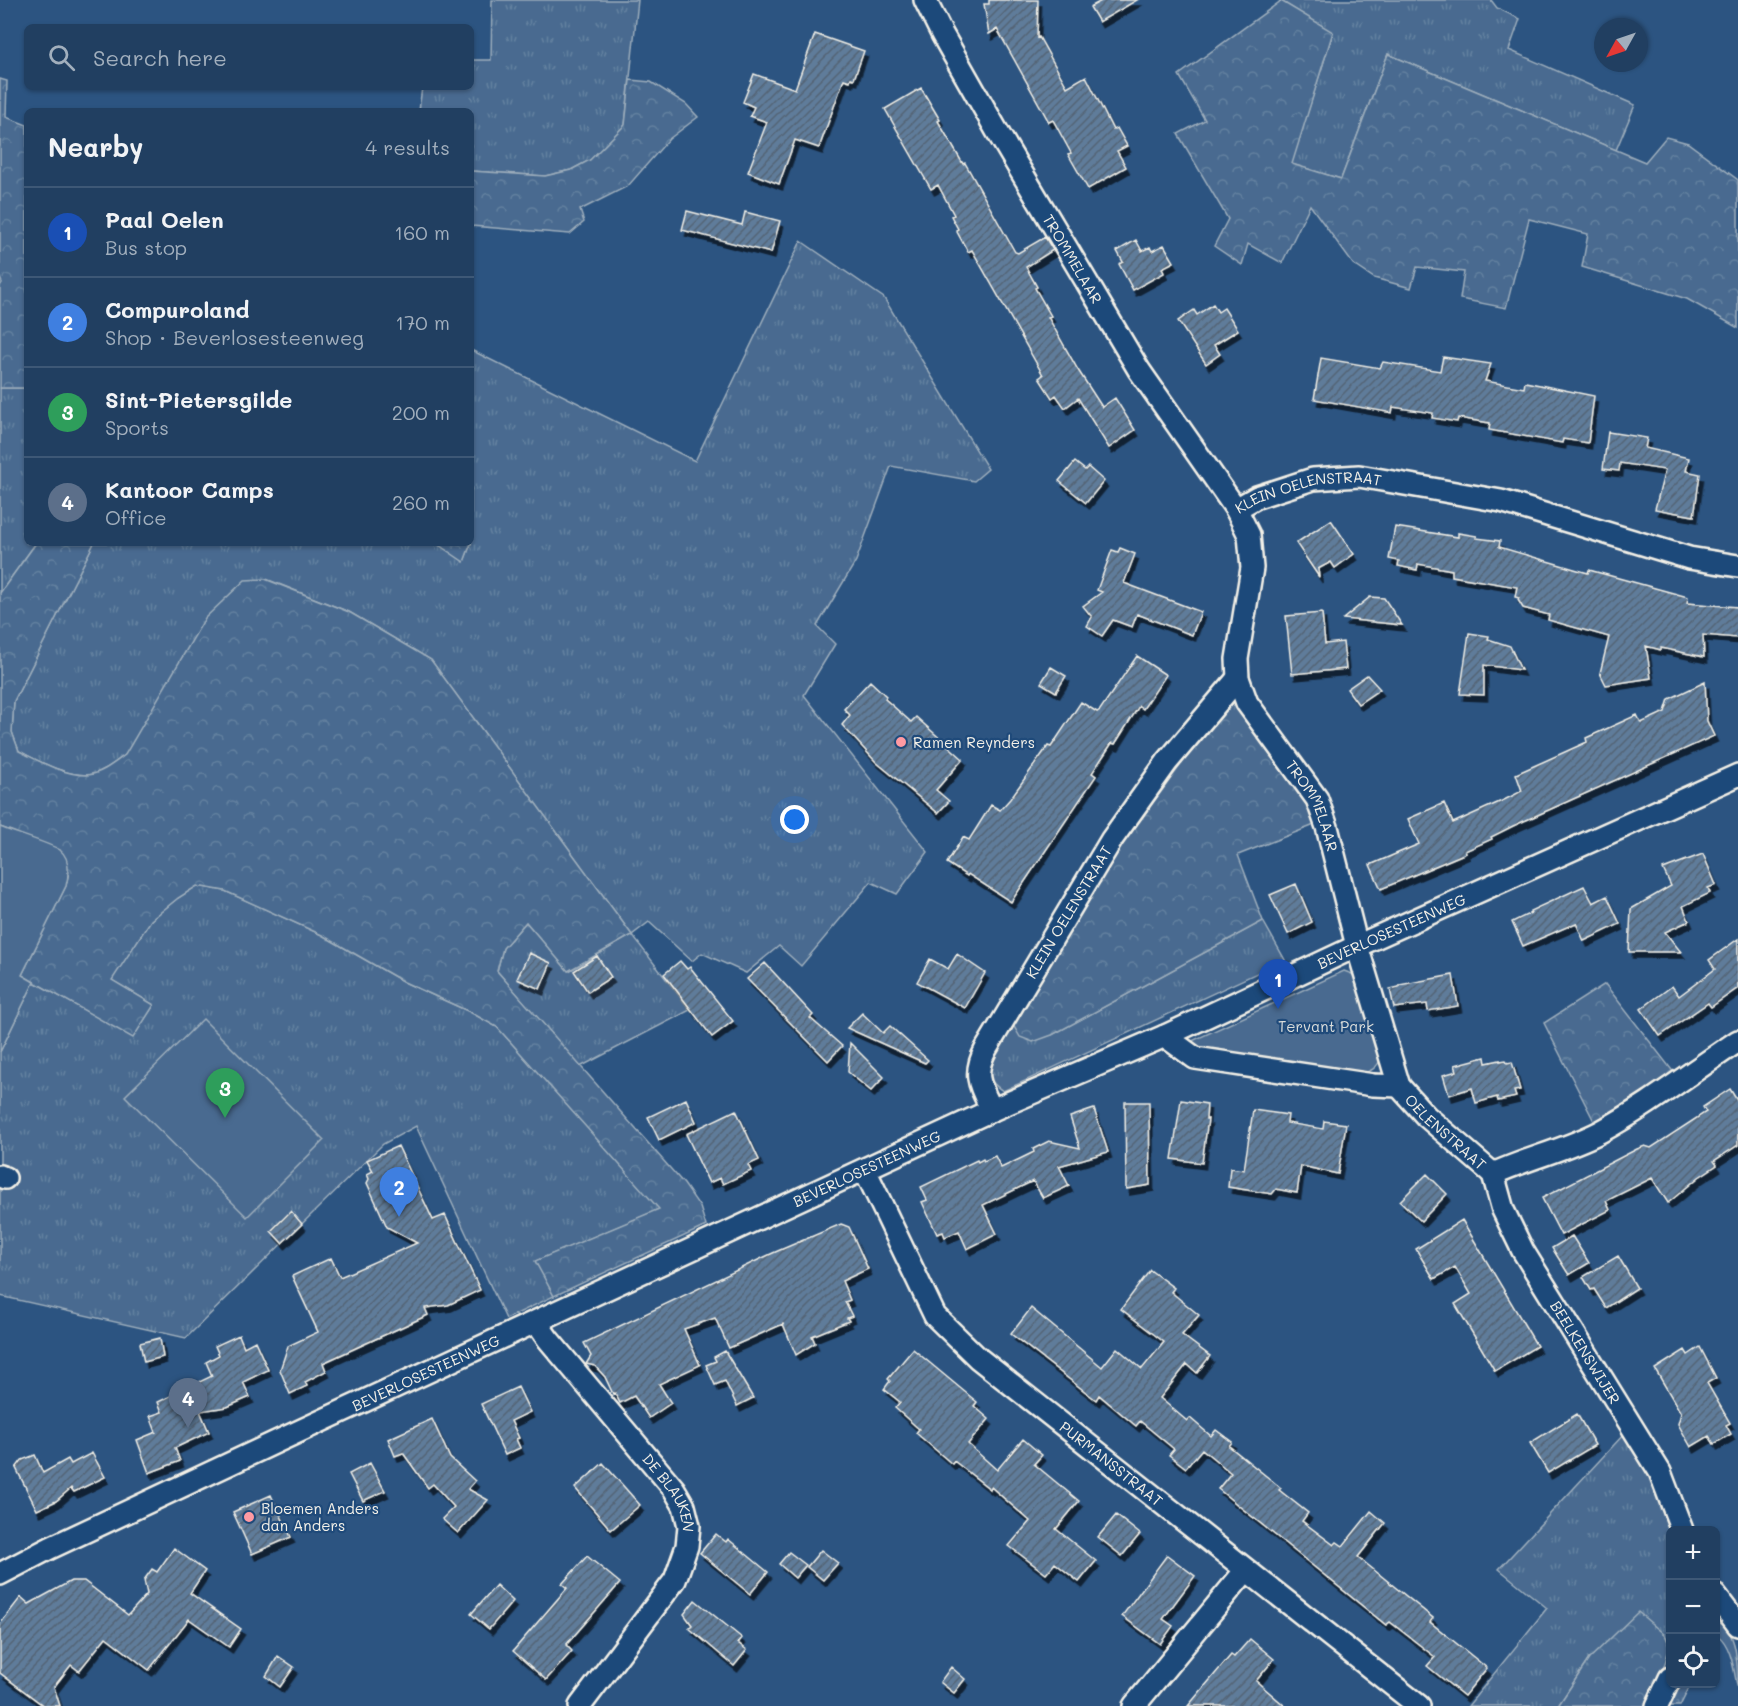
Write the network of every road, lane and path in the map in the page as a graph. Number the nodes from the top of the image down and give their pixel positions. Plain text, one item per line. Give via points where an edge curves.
1 (926, 0) edge
2 (1236, 509) junction
3 (1738, 566) edge
4 (1238, 678) junction
5 (1738, 775) edge
6 (1357, 946) junction
7 (1165, 1036) junction
8 (1738, 1041) edge
9 (1399, 1086) junction
10 (992, 1110) junction
11 (865, 1170) junction
12 (1493, 1174) junction
13 (536, 1322) junction
14 (1680, 1526) edge
15 (1246, 1570) junction
16 (0, 1574) edge
17 (1720, 1601) edge
18 (1738, 1625) edge
19 (1666, 1688) edge
20 (580, 1706) edge
21 (1134, 1706) edge
22 (1419, 1706) edge
23 (1658, 1706) edge

1 - 2 street, TROMMELAAR via 997,131 1139,370
2 - 3 street, KLEIN OELENSTRAAT via 1257,497 1313,479 1359,476 1502,501 1689,558
2 - 4 street, KLEIN OELENSTRAAT via 1249,535 1252,568 1237,658
4 - 6 street, TROMMELAAR via 1247,703 1317,799
4 - 10 street, KLEIN OELENSTRAAT via 1167,762 1112,839 986,1049 977,1069 978,1081
5 - 6 street, BEVERLOSESTEENWEG
6 - 7 street, BEVERLOSESTEENWEG
6 - 9 street
7 - 9 street, OELENSTRAAT via 1205,1061
7 - 10 street, BEVERLOSESTEENWEG
8 - 12 street, OELENSTRAAT via 1600,1131
9 - 12 street, OELENSTRAAT via 1426,1116
10 - 11 street, BEVERLOSESTEENWEG
11 - 13 street, BEVERLOSESTEENWEG
11 - 15 street, PURMANSSTRAAT via 934,1316 978,1358
12 - 14 street, BEELKENSWIJER via 1503,1210 1523,1251 1660,1472
13 - 16 street, BEVERLOSESTEENWEG
13 - 20 street, DE BLAUKEN via 674,1489 689,1526 675,1581
15 - 21 street
15 - 22 street, PURMANSSTRAAT
17 - 18 street
19 - 23 street

